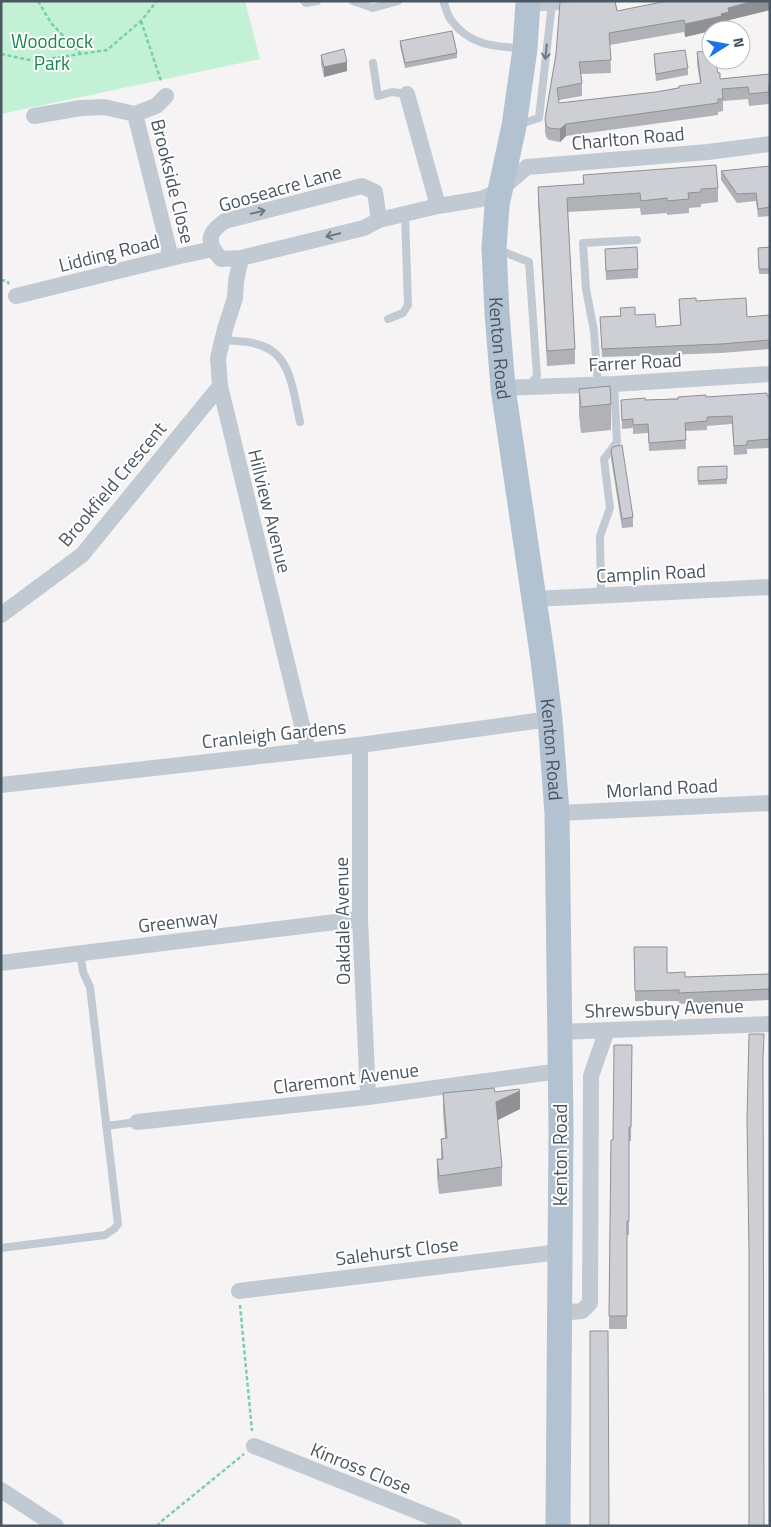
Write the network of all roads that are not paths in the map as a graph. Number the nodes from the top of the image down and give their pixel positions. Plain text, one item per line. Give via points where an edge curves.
1 (304, 1) edge
2 (317, 1) edge
3 (353, 1) edge
4 (398, 1) edge
5 (443, 1) edge
6 (551, 2) edge
7 (525, 48) junction
8 (373, 63) dead end
9 (407, 94) joint
10 (166, 96) road end
11 (135, 114) junction
12 (34, 116) dead end
13 (514, 126) junction
14 (770, 144) edge
15 (499, 191) junction
16 (438, 206) junction
17 (405, 214) junction
18 (379, 220) junction
19 (637, 240) dead end
20 (494, 248) junction
21 (217, 254) junction
22 (171, 258) junction
23 (241, 258) junction
24 (236, 281) junction
25 (16, 296) dead end
26 (388, 319) dead end
27 (222, 340) junction
28 (770, 374) edge
29 (606, 384) junction
30 (220, 386) junction
31 (527, 387) junction
32 (503, 388) junction
33 (300, 422) dead end
34 (770, 587) edge
35 (602, 595) junction
36 (534, 599) junction
37 (1, 615) edge
38 (550, 720) junction
39 (360, 745) junction
40 (308, 750) junction
41 (1, 785) edge
42 (770, 803) edge
43 (557, 813) junction
44 (360, 919) junction
45 (80, 954) junction
46 (1, 963) edge
47 (770, 1024) edge
48 (607, 1030) junction
49 (560, 1032) junction
50 (560, 1071) junction
51 (368, 1097) junction
52 (137, 1122) joint
53 (106, 1126) junction
54 (1, 1248) edge
55 (559, 1252) junction
56 (239, 1291) road end
57 (560, 1313) junction
58 (254, 1446) road end
59 (1, 1490) edge
60 (56, 1526) edge
61 (454, 1526) edge
62 (558, 1526) edge

1 - 2 lane
3 - 4 lane via 373,8
5 - 7 lane via 450,20 471,39 494,47
6 - 7 main road, Kenton Road
6 -> 13 lane via 539,118
7 - 13 main road, Kenton Road
8 - 9 lane via 378,96 392,92
9 - 16 street
10 - 11 street, Brookside Close via 156,106
11 - 12 street, Brookside Close via 104,107
11 - 22 street, Brookside Close
13 - 15 main road, Kenton Road
14 - 15 street, Charlton Road via 528,167
15 - 16 street via 481,199
15 - 20 main road, Kenton Road
16 - 17 street
17 - 18 street
17 - 26 lane via 408,305 403,313
21 -> 18 street, Gooseacre Lane via 211,236 225,220 362,186 375,192
18 -> 23 street via 364,228
19 - 29 lane via 582,243 586,289
20 - 31 lane via 529,262 537,376
20 - 32 main road, Kenton Road
21 - 22 street, Lidding Road
21 - 23 street
21 - 24 street
22 - 25 street, Lidding Road
23 - 24 street, Hillview Avenue
24 - 27 street, Hillview Avenue via 235,298
27 - 30 street, Hillview Avenue via 218,358
27 - 33 lane via 266,347 281,358
28 - 29 street, Farrer Road
29 - 31 street, Farrer Road
29 - 35 lane via 617,442 604,459 610,508 600,536
30 - 37 street, Brookfield Crescent via 82,555
30 - 40 street, Hillview Avenue
31 - 32 street, Farrer Road
32 - 36 main road, Kenton Road
34 - 35 street, Camplin Road
35 - 36 street, Camplin Road
36 - 38 main road, Kenton Road
38 - 39 street, Cranleigh Gardens
38 - 43 main road, Kenton Road
39 - 40 street, Cranleigh Gardens
39 - 44 street, Oakdale Avenue
40 - 41 street, Cranleigh Gardens
42 - 43 street, Morland Road
43 - 49 main road, Kenton Road
44 - 45 street, Greenway
44 - 51 street, Oakdale Avenue
45 - 46 street, Greenway
45 - 53 lane via 90,987
47 - 48 street, Shrewsbury Avenue
48 - 49 street, Shrewsbury Avenue
48 - 57 street, Kenton Road via 591,1076 590,1303 582,1311
49 - 50 main road, Kenton Road
50 - 51 street, Claremont Avenue via 519,1080
50 - 55 main road, Kenton Road
51 - 52 street, Claremont Avenue
52 - 53 lane
53 - 54 lane via 118,1224 114,1229 105,1235
55 - 56 street, Salehurst Close
55 - 57 main road, Kenton Road
57 - 62 main road, Kenton Road
58 - 61 street, Kinross Close
59 - 60 street

